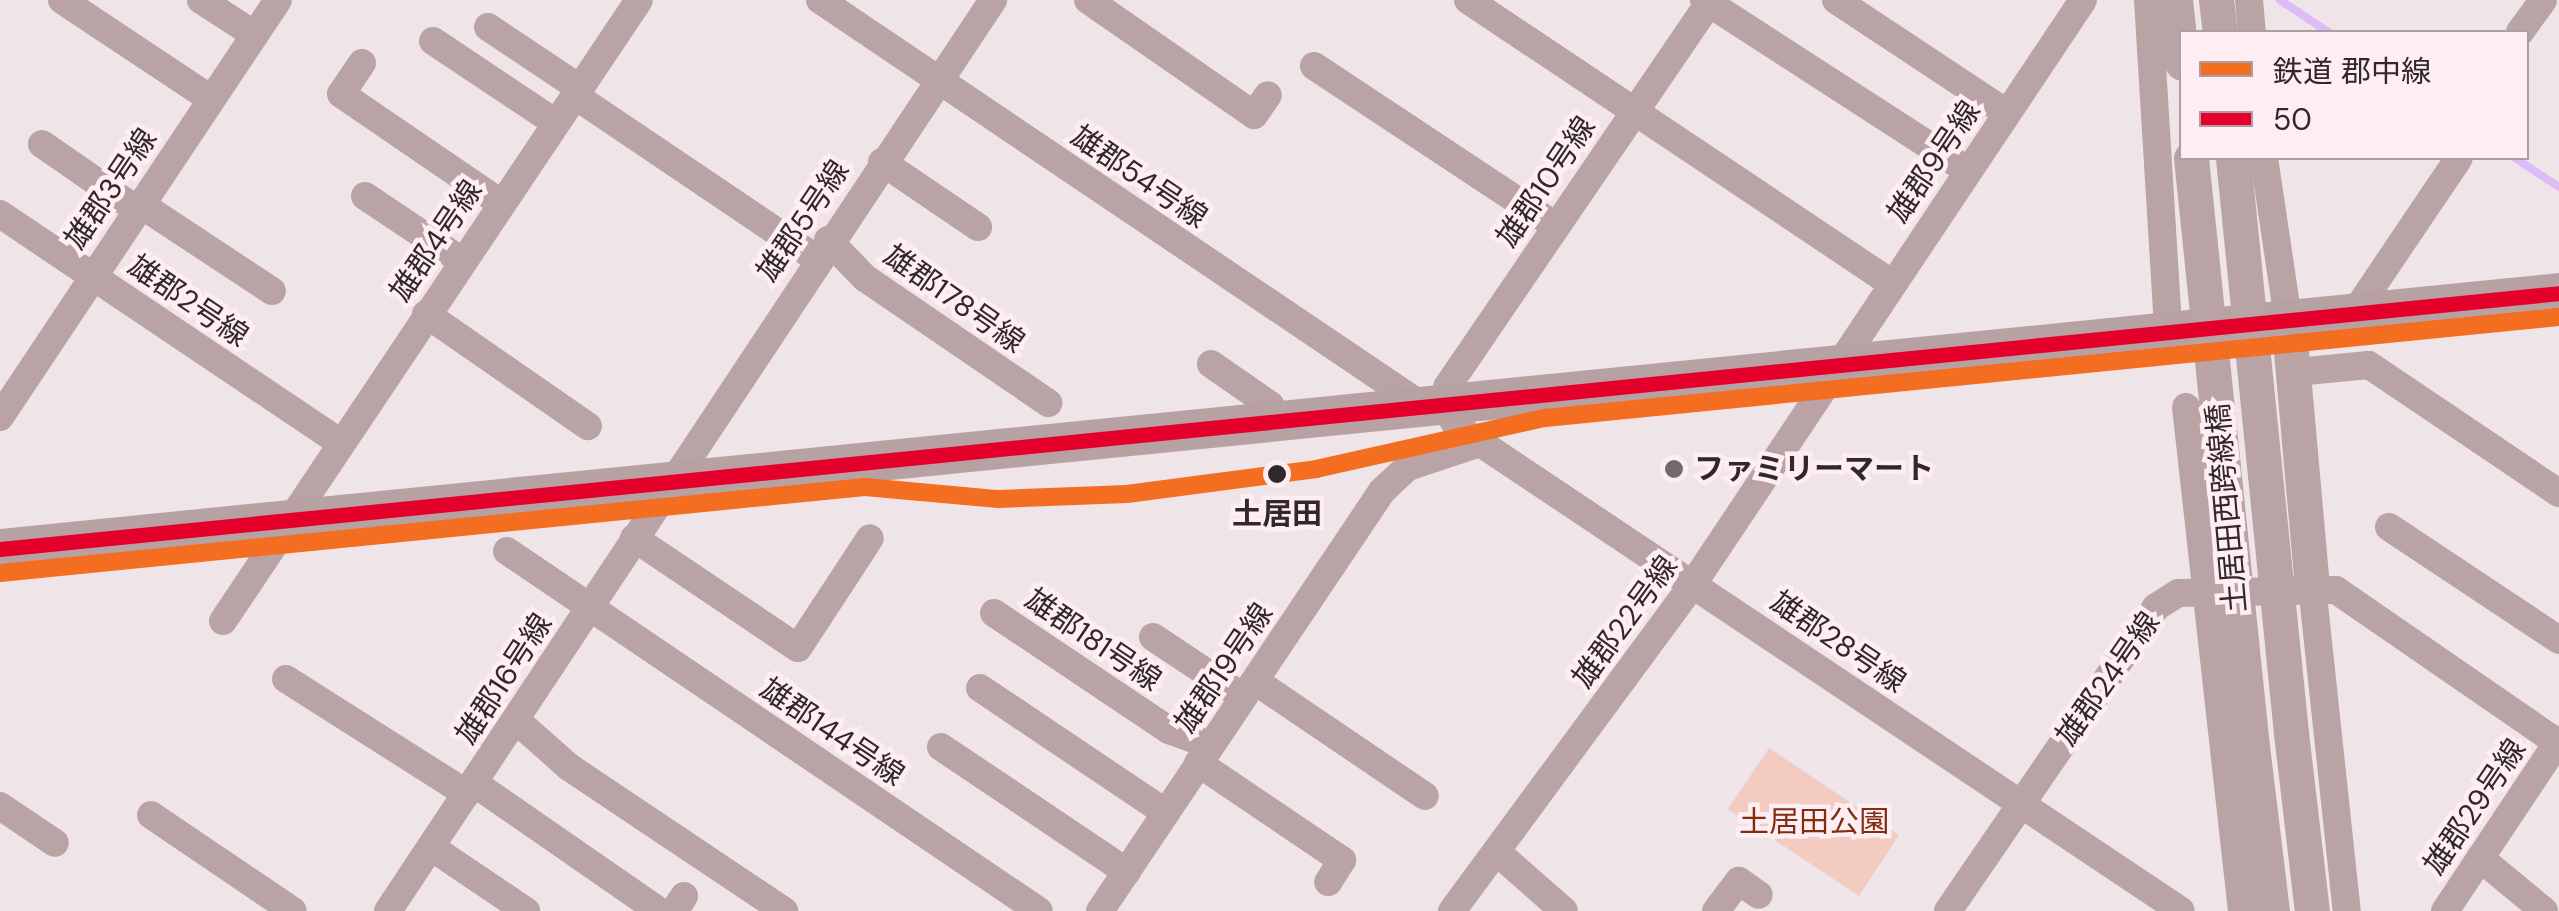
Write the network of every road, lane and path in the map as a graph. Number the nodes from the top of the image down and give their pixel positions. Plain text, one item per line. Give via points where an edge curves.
1 (62, 0) edge
2 (201, 0) edge
3 (278, 0) edge
4 (639, 0) edge
5 (820, 0) edge
6 (1088, 0) edge
7 (1468, 0) edge
8 (1836, 0) edge
9 (2083, 0) edge
10 (2148, 0) edge
11 (2175, 0) edge
12 (2216, 0) edge
13 (2248, 0) edge
14 (2543, 0) edge
15 (1708, 1) edge
16 (984, 3) edge
17 (488, 26) dead end
18 (2220, 30) edge
19 (2252, 30) edge
20 (2521, 30) edge
21 (255, 35) junction
22 (2179, 36) edge
23 (433, 41) dead end
24 (362, 63) dead end
25 (1314, 66) dead end
26 (940, 80) junction
27 (577, 92) junction
28 (1268, 95) dead end
29 (211, 99) junction
30 (1634, 111) junction
31 (2007, 113) junction
32 (556, 123) junction
33 (42, 144) dead end
34 (2192, 160) edge
35 (2233, 160) edge
36 (2264, 160) edge
37 (2458, 160) edge
38 (882, 162) junction
39 (1968, 171) junction
40 (364, 196) dead end
41 (501, 203) junction
42 (138, 206) junction
43 (0, 214) edge
44 (1556, 226) junction
45 (978, 227) dead end
46 (822, 250) junction
47 (462, 261) junction
48 (92, 275) junction
49 (1891, 283) junction
50 (272, 291) dead end
51 (2559, 293) edge
52 (426, 314) junction
53 (2353, 314) junction
54 (2288, 318) junction
55 (2168, 328) junction
56 (1839, 363) junction
57 (1211, 364) dead end
58 (2296, 372) junction
59 (1041, 390) dead end
60 (2186, 407) dead end
61 (584, 415) dead end
62 (0, 417) edge
63 (1277, 420) junction
64 (1451, 420) junction
65 (339, 442) junction
66 (671, 481) junction
67 (2559, 492) edge
68 (288, 520) junction
69 (2404, 528) dead end
70 (634, 538) junction
71 (870, 538) dead end
72 (0, 549) edge
73 (507, 552) dead end
74 (1693, 584) junction
75 (2312, 586) junction
76 (2204, 591) junction
77 (589, 607) junction
78 (1009, 614) dead end
79 (223, 621) dead end
80 (1153, 637) dead end
81 (2559, 640) edge
82 (286, 678) dead end
83 (980, 688) dead end
84 (1249, 689) junction
85 (517, 722) junction
86 (2558, 742) edge
87 (941, 746) dead end
88 (1204, 754) junction
89 (470, 789) junction
90 (1425, 796) dead end
91 (2022, 804) junction
92 (0, 806) edge
93 (1166, 813) junction
94 (152, 815) dead end
95 (53, 833) dead end
96 (430, 847) junction
97 (1497, 852) junction
98 (2480, 858) junction
99 (1127, 872) junction
100 (1328, 882) dead end
101 (1759, 895) dead end
102 (293, 911) edge
103 (388, 911) edge
104 (526, 911) edge
105 (659, 911) edge
106 (784, 911) edge
107 (1039, 911) edge
108 (1100, 911) edge
109 (1452, 911) edge
110 (1564, 911) edge
111 (1716, 911) edge
112 (1948, 911) edge
113 (2181, 911) edge
114 (2242, 911) edge
115 (2272, 911) edge
116 (2312, 911) edge
117 (2347, 911) edge
118 (2444, 911) edge
119 (2544, 911) edge

1 - 29 street
2 - 21 street
3 - 21 street, 雄郡3号線
4 - 27 street, 雄郡4号線
5 - 26 street, 雄郡54号線
6 - 28 street via 1124,41 1254,115
7 - 30 street
8 - 31 street
9 - 31 street, 雄郡9号線
10 - 55 street
11 - 22 street
12 - 18 street
13 - 19 street
14 - 20 street
15 - 30 street, 雄郡10号線
15 - 39 street
16 - 26 street, 雄郡5号線
17 - 27 street, 雄郡178号線
21 - 29 street, 雄郡3号線
23 - 32 street
24 - 41 street via 341,94
25 - 44 street via 1369,87 1434,129
26 - 38 street, 雄郡5号線
26 - 64 street, 雄郡54号線
27 - 32 street, 雄郡4号線
27 - 46 street, 雄郡178号線
29 - 42 street, 雄郡3号線
30 - 44 street, 雄郡10号線
30 - 49 street
31 - 39 street, 雄郡9号線
32 - 41 street, 雄郡4号線
33 - 42 street
34 - 115 street, 土居田西跨線橋, bridge
35 - 116 street, 土居田西跨線橋, bridge
36 - 54 street
37 - 53 street
38 - 45 street
38 - 46 street, 雄郡5号線
39 - 49 street, 雄郡9号線
40 - 47 street
41 - 47 street, 雄郡4号線
42 - 48 street, 雄郡3号線
42 - 50 street
43 - 48 street, 雄郡2号線
44 - 64 street, 雄郡10号線 via 1447,387
46 - 59 street, 雄郡178号線 via 950,322
46 - 66 street, 雄郡5号線
47 - 52 street, 雄郡4号線
48 - 62 street, 雄郡3号線
48 - 65 street, 雄郡2号線
49 - 56 street, 雄郡9号線
51 - 53 main road
52 - 61 street
52 - 65 street, 雄郡4号線
53 - 54 main road
54 - 55 main road
54 - 58 street
55 - 56 main road
56 - 64 main road
56 - 74 street, 雄郡22号線
57 - 63 street via 1270,406
58 - 67 street via 2369,365
58 - 75 street
60 - 76 street
63 - 64 main road
63 - 66 main road
64 - 74 street, 雄郡28号線
64 - 84 street, 雄郡19号線 via 1382,491
65 - 68 street, 雄郡4号線
66 - 68 main road
66 - 70 street, 雄郡16号線
68 - 72 main road
68 - 79 street, 雄郡4号線
69 - 81 street
70 - 71 street via 798,648
70 - 77 street, 雄郡16号線
73 - 77 street, 雄郡144号線
74 - 91 street, 雄郡28号線
74 - 97 street, 雄郡22号線
75 - 76 street, 雄郡24号線
75 - 86 street via 2336,590
75 - 117 street
76 - 91 street, 雄郡24号線 via 2178,593 2156,607
76 - 114 street
77 - 85 street, 雄郡16号線
77 - 107 street, 雄郡144号線
78 - 88 street, 雄郡181号線 via 1110,677
80 - 84 street
82 - 89 street
83 - 93 street
84 - 88 street, 雄郡19号線
84 - 90 street
85 - 89 street, 雄郡16号線
85 - 106 street via 569,767
86 - 98 street, 雄郡29号線
87 - 99 street
88 - 93 street, 雄郡19号線
88 - 100 street, 雄郡181号線 via 1239,807 1342,860
89 - 96 street, 雄郡16号線
89 - 105 street
91 - 112 street, 雄郡24号線
91 - 113 street, 雄郡28号線
92 - 95 street
93 - 99 street, 雄郡19号線
94 - 102 street
96 - 103 street, 雄郡16号線
96 - 104 street
97 - 109 street, 雄郡22号線
97 - 110 street
98 - 118 street, 雄郡29号線
98 - 119 street
99 - 108 street, 雄郡19号線
101 - 111 street via 1739,880

